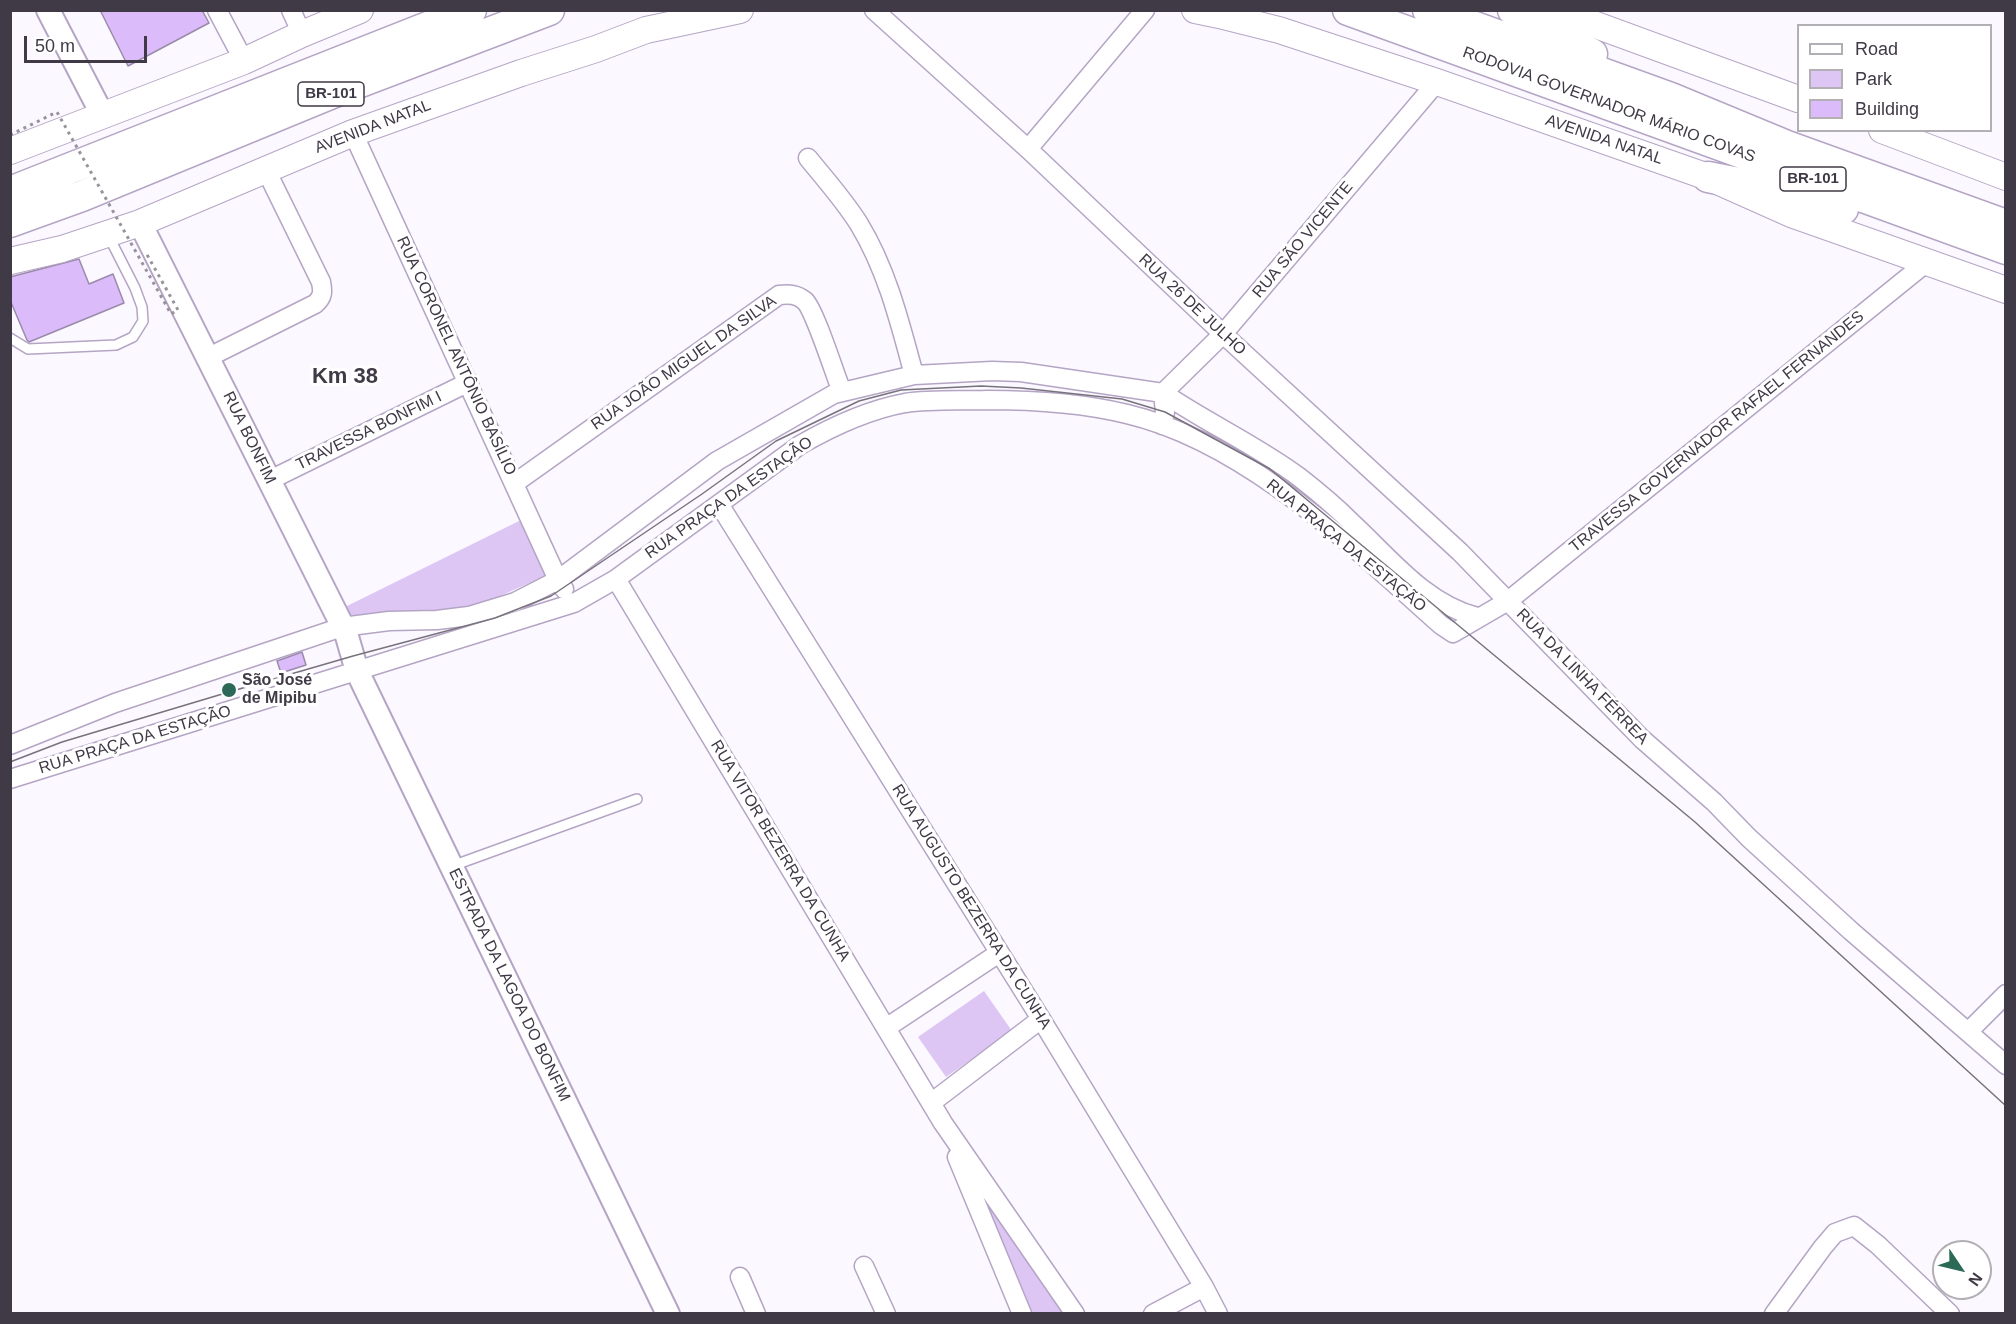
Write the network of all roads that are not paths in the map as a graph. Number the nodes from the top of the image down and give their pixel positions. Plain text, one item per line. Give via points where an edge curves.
1 (48, 10) edge
2 (217, 10) edge
3 (291, 10) edge
4 (360, 10) edge
5 (471, 10) edge
6 (549, 10) edge
7 (741, 10) edge
8 (874, 10) edge
9 (1145, 10) edge
10 (1195, 10) edge
11 (1348, 10) edge
12 (1428, 10) edge
13 (1513, 10) edge
14 (1555, 10) edge
15 (302, 34) junction
16 (244, 61) junction
17 (1437, 82) junction
18 (1671, 98) junction
19 (1797, 99) edge
20 (103, 116) junction
21 (1887, 132) edge
22 (353, 133) junction
23 (1028, 149) junction
24 (10, 151) edge
25 (808, 158) dead end
26 (266, 170) junction
27 (1708, 177) junction
28 (2006, 177) edge
29 (10, 192) edge
30 (10, 222) edge
31 (140, 223) junction
32 (2006, 225) edge
33 (107, 234) junction
34 (1965, 235) junction
35 (2006, 249) edge
36 (10, 261) edge
37 (1927, 262) junction
38 (2006, 290) edge
39 (1223, 334) junction
40 (10, 338) edge
41 (209, 357) junction
42 (914, 375) junction
43 (468, 382) junction
44 (838, 393) junction
45 (1163, 393) junction
46 (1162, 425) junction
47 (270, 480) junction
48 (515, 483) junction
49 (719, 504) junction
50 (616, 579) junction
51 (558, 580) junction
52 (1508, 601) junction
53 (574, 603) junction
54 (1477, 617) junction
55 (342, 627) junction
56 (355, 664) junction
57 (10, 745) edge
58 (10, 779) edge
59 (637, 799) dead end
60 (452, 866) junction
61 (999, 953) junction
62 (2006, 994) edge
63 (1041, 1019) junction
64 (886, 1028) junction
65 (1968, 1032) junction
66 (2006, 1065) edge
67 (932, 1103) junction
68 (943, 1124) junction
69 (864, 1266) dead end
70 (740, 1277) dead end
71 (1204, 1287) junction
72 (1938, 1309) edge
73 (662, 1311) edge
74 (1214, 1312) edge
75 (756, 1314) edge
76 (886, 1314) edge
77 (1022, 1314) edge
78 (1075, 1314) edge
79 (1153, 1314) edge
80 (1774, 1314) edge

1 - 20 street
2 - 16 street
3 - 15 street
4 - 15 main road
5 - 29 highway, BR-101
6 - 30 highway, BR-101
7 - 22 main road, AVENIDA NATAL via 646,30
8 - 23 street, RUA 26 DE JULHO
9 - 23 street
10 - 17 main road, AVENIDA NATAL via 1279,30
11 - 34 highway, RODOVIA GOVERNADOR MÁRIO COVAS / BR-101
12 - 18 highway, RODOVIA GOVERNADOR MÁRIO COVAS / BR-101
13 - 18 highway
14 - 19 main road
15 - 16 main road
16 - 20 main road
17 - 27 main road, AVENIDA NATAL
17 - 39 street, RUA SÃO VICENTE
18 - 32 highway, RODOVIA GOVERNADOR MÁRIO COVAS / BR-101 via 1787,146
20 - 24 main road
21 - 28 main road
22 - 26 main road, AVENIDA NATAL
22 - 43 street, RUA CORONEL ANTÔNIO BASÍLIO
23 - 39 street, RUA 26 DE JULHO
25 - 42 street via 858,223 873,251 894,301
26 - 31 main road, AVENIDA NATAL
26 - 41 street via 323,291 315,304
27 - 34 highway via 1902,224
27 - 37 main road, AVENIDA NATAL via 1791,214
31 - 33 main road, AVENIDA NATAL
31 - 41 street, RUA BONFIM
33 - 36 main road, AVENIDA NATAL
33 - 40 lane via 142,307 143,321 133,337 116,345 28,349
34 - 35 highway, RODOVIA GOVERNADOR MÁRIO COVAS / BR-101
37 - 38 main road, AVENIDA NATAL
37 - 52 street, TRAVESSA GOVERNADOR RAFAEL FERNANDES
39 - 45 street, RUA SÃO VICENTE
39 - 52 street, RUA 26 DE JULHO
41 - 47 street, RUA BONFIM
42 - 44 street
42 - 45 street via 1021,372
43 - 47 street, TRAVESSA BONFIM I
43 - 48 street, RUA CORONEL ANTÔNIO BASÍLIO
44 - 48 street, RUA JOÃO MIGUEL DA SILVA via 809,307 798,296 779,295
44 - 51 street, RUA PRAÇA DA ESTAÇÃO via 717,461
45 - 46 street
45 - 54 street via 1300,478 1411,581 1439,602
46 - 49 street, RUA PRAÇA DA ESTAÇÃO via 1128,414 1011,400 906,403 833,426
46 - 54 street, RUA PRAÇA DA ESTAÇÃO via 1219,450 1293,499 1453,633
47 - 55 street, RUA BONFIM
48 - 51 street, RUA CORONEL ANTÔNIO BASÍLIO
49 - 50 street, RUA PRAÇA DA ESTAÇÃO
49 - 61 street, RUA AUGUSTO BEZERRA DA CUNHA
50 - 53 street, RUA PRAÇA DA ESTAÇÃO
50 - 64 street, RUA VITOR BEZERRA DA CUNHA
51 - 53 street, RUA CORONEL ANTÔNIO BASÍLIO
51 - 55 street, RUA PRAÇA DA ESTAÇÃO via 514,602 468,616
52 - 54 street, RUA DA LINHA FÉRREA
52 - 65 street, RUA DA LINHA FÉRREA via 1642,739 1851,931
53 - 56 street, RUA PRAÇA DA ESTAÇÃO
55 - 56 street, RUA BONFIM
55 - 57 street, RUA PRAÇA DA ESTAÇÃO via 115,704
56 - 58 street, RUA PRAÇA DA ESTAÇÃO
56 - 60 street, ESTRADA DA LAGOA DO BONFIM
59 - 60 lane
60 - 73 street, ESTRADA DA LAGOA DO BONFIM
61 - 63 street, RUA AUGUSTO BEZERRA DA CUNHA
61 - 64 street
62 - 65 street
63 - 67 street
63 - 71 street, RUA AUGUSTO BEZERRA DA CUNHA
64 - 67 street, RUA VITOR BEZERRA DA CUNHA
65 - 66 street, RUA DA LINHA FÉRREA
67 - 68 street, RUA VITOR BEZERRA DA CUNHA
68 - 77 street, RUA VITOR BEZERRA DA CUNHA
68 - 78 street, RUA VITOR BEZERRA DA CUNHA
69 - 76 street
70 - 75 street
71 - 74 street, RUA AUGUSTO BEZERRA DA CUNHA
71 - 79 street
72 - 80 street via 1878,1245 1854,1226 1835,1233

